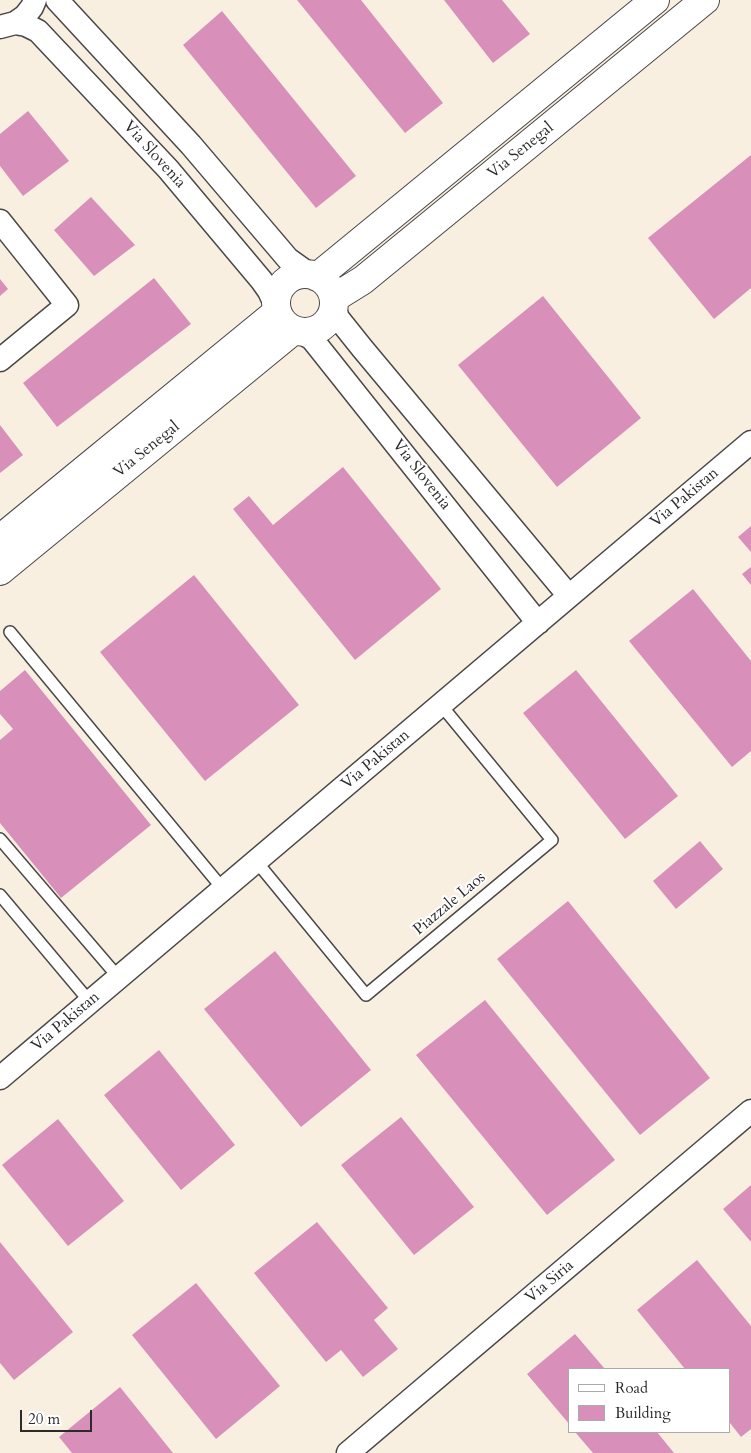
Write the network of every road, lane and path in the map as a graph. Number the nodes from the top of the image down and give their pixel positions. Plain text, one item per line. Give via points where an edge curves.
1 (655, 0) edge
2 (705, 0) edge
3 (47, 2) edge
4 (5, 26) edge
5 (0, 221) edge
6 (313, 275) junction
7 (334, 303) junction
8 (287, 320) junction
9 (0, 360) edge
10 (751, 442) edge
11 (0, 539) edge
12 (0, 571) edge
13 (569, 596) junction
14 (538, 623) junction
15 (10, 632) dead end
16 (441, 705) junction
17 (0, 838) edge
18 (256, 861) junction
19 (224, 889) junction
20 (0, 895) edge
21 (119, 978) junction
22 (90, 1002) junction
23 (0, 1078) edge
24 (751, 1111) edge
25 (348, 1453) edge

1 - 6 main road, Via Senegal
2 - 7 main road, Via Senegal
3 - 4 street
3 - 6 street, Via Slovenia via 191,145 288,258
4 - 8 street, Via Slovenia via 26,25 38,31 168,169 262,281
5 - 9 street via 67,305
6 - 7 main road via 328,285
6 - 8 main road via 300,274 285,282 280,289
7 - 8 main road via 326,323 319,329 310,332
7 - 13 street via 338,318 362,348
8 - 11 main road, Via Senegal
8 - 12 main road, Via Senegal
8 - 14 street, Via Slovenia via 312,339
10 - 13 street, Via Pakistan
13 - 14 street, Via Pakistan
14 - 16 street, Via Pakistan
15 - 19 lane
16 - 18 street, Via Pakistan
16 - 18 lane, Piazzale Laos via 552,840 366,995
17 - 21 lane
18 - 19 street, Via Pakistan
19 - 21 street, Via Pakistan
20 - 22 lane
21 - 22 street, Via Pakistan
22 - 23 street, Via Pakistan
24 - 25 street, Via Siria

